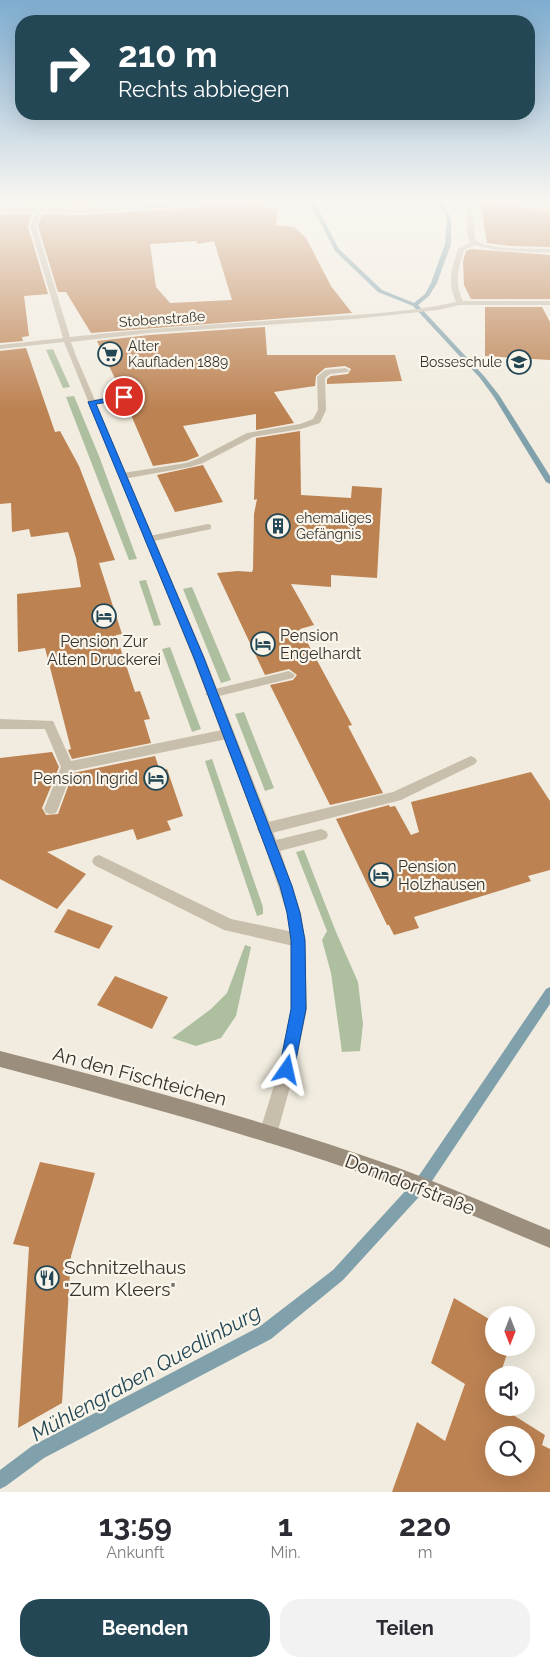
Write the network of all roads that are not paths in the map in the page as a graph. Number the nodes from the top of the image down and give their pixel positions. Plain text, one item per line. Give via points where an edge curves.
1 (46, 271) edge
2 (454, 271) edge
3 (550, 302) edge
4 (460, 303) junction
5 (67, 341) junction
6 (0, 347) edge
7 (345, 370) dead end
8 (124, 397) dead end
9 (91, 402) junction
10 (123, 476) junction
11 (208, 527) dead end
12 (149, 539) junction
13 (289, 676) dead end
14 (211, 694) junction
15 (0, 724) edge
16 (227, 734) junction
17 (471, 761) dead end
18 (67, 767) junction
19 (51, 809) dead end
20 (264, 829) junction
21 (321, 835) dead end
22 (272, 847) junction
23 (99, 861) dead end
24 (298, 940) junction
25 (0, 1058) edge
26 (268, 1134) junction
27 (550, 1239) edge

1 - 5 street
2 - 4 street via 452,284
3 - 4 street, Stobenstraße
4 - 5 street, Stobenstraße via 400,312 149,331
5 - 6 street, Stobenstraße
5 - 9 street
7 - 10 street via 321,376 322,410 317,421 250,435 187,465
8 - 9 street
9 - 10 street
10 - 12 street
11 - 12 street
12 - 14 street
13 - 14 street
14 - 16 street
15 - 18 street via 49,724
16 - 18 street
16 - 20 street
17 - 20 street via 396,796
18 - 19 street
20 - 22 street
21 - 22 street
22 - 24 street via 294,913
23 - 24 street via 229,925
24 - 26 street via 299,1009 285,1076
25 - 26 main road, An den Fischteichen
26 - 27 main road, Donndorfstraße via 398,1177

